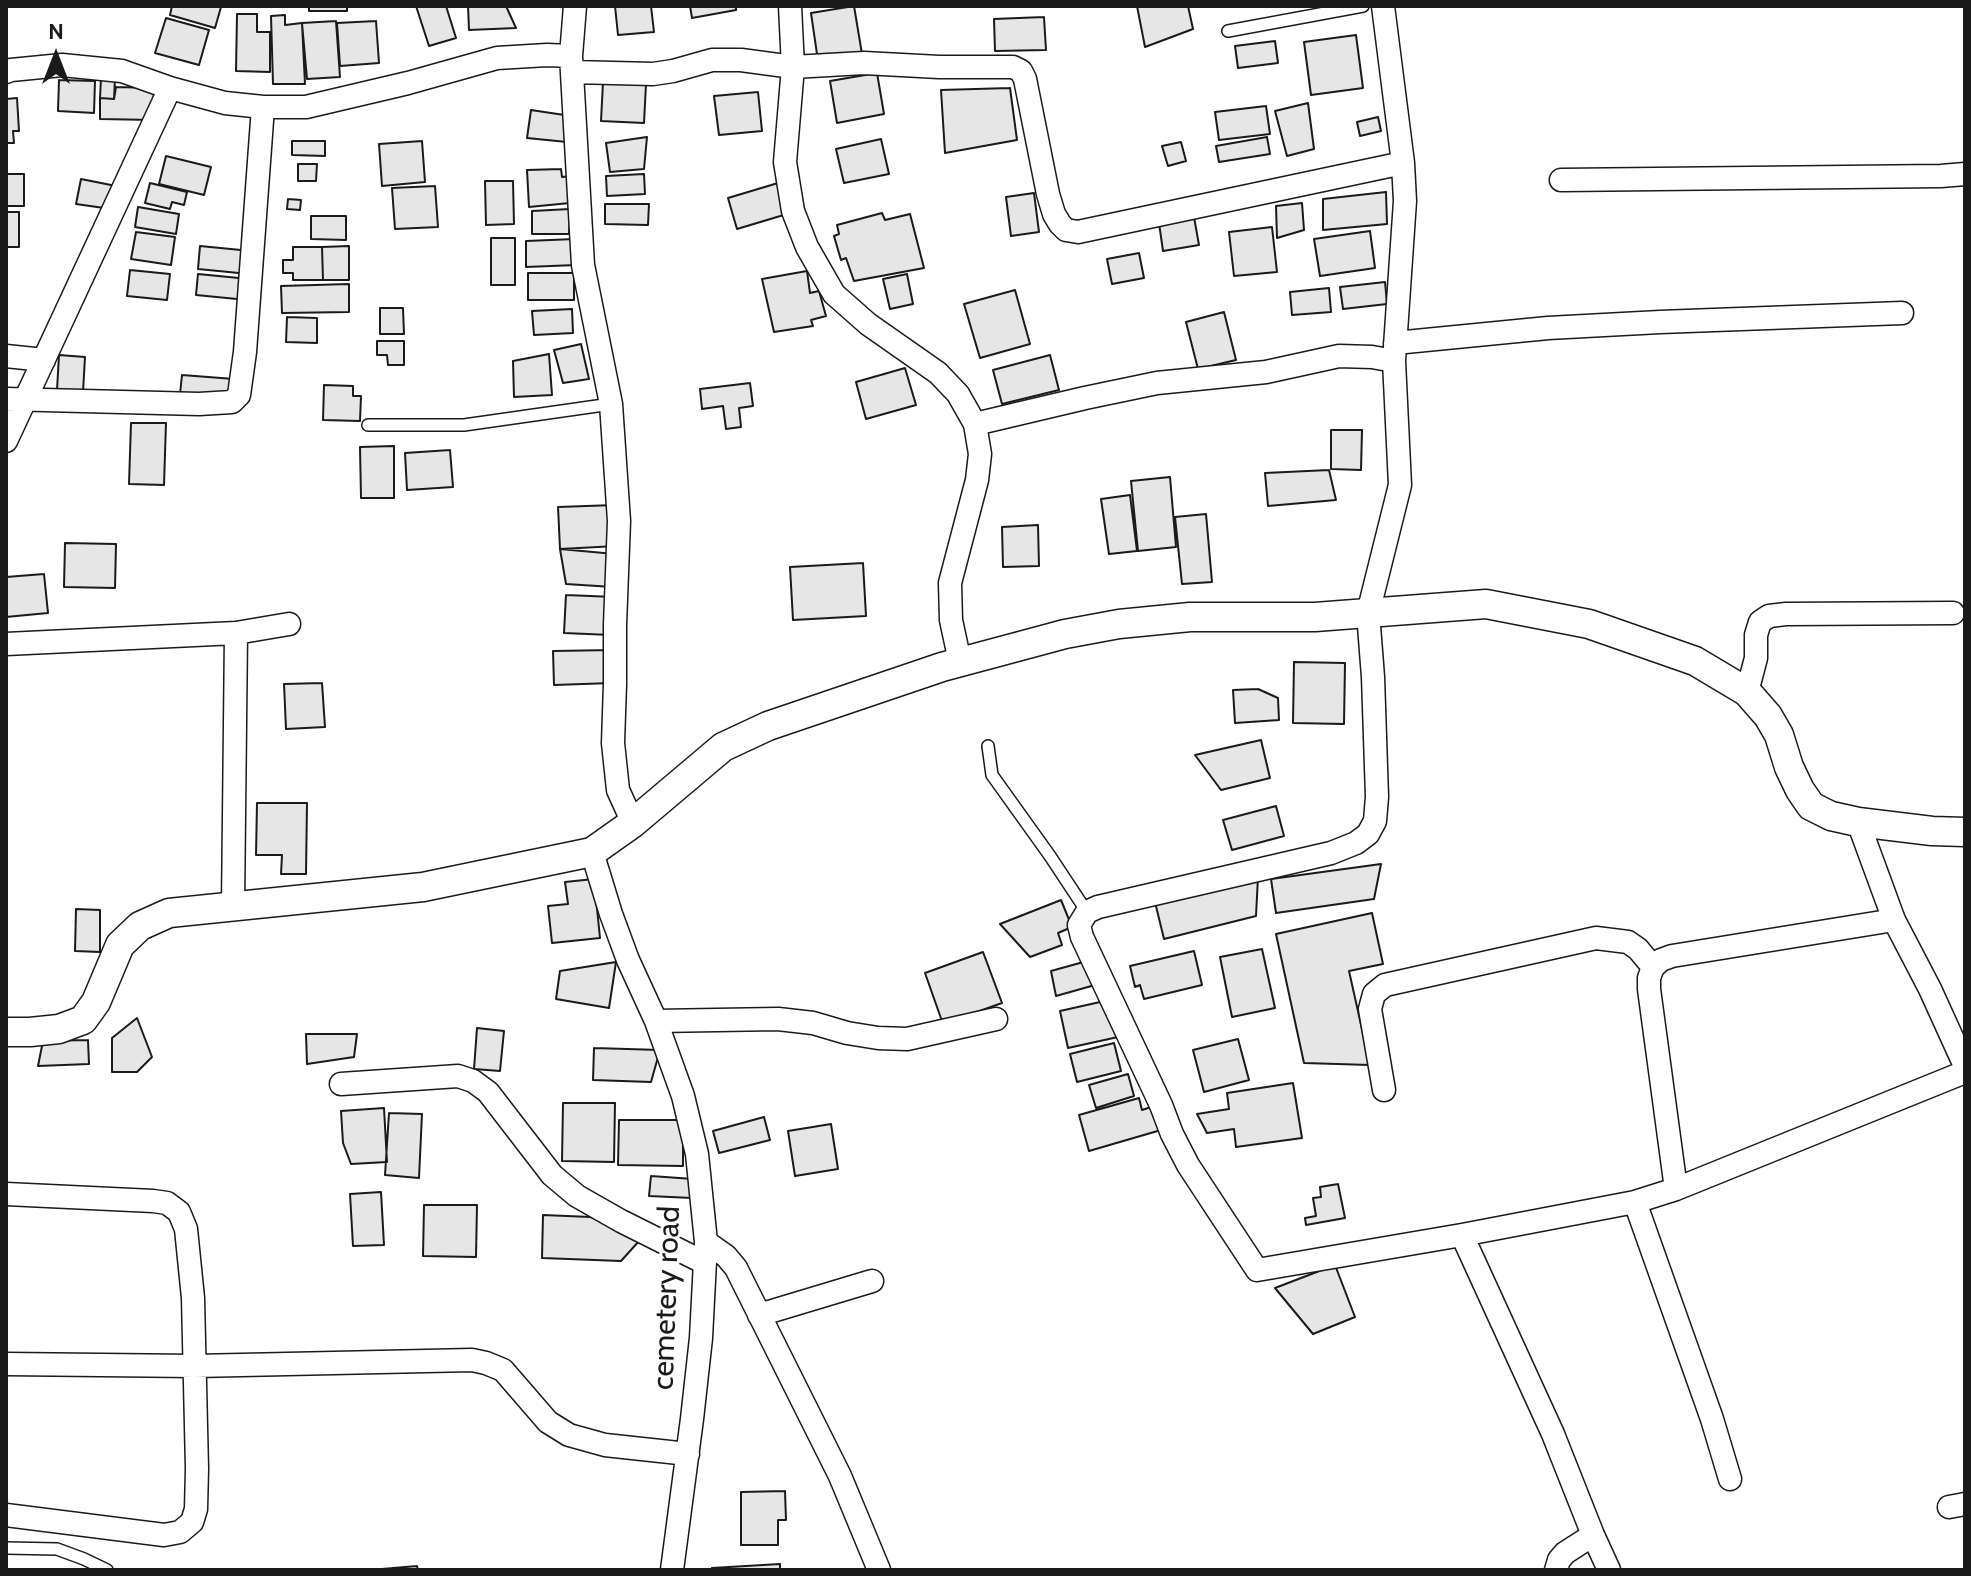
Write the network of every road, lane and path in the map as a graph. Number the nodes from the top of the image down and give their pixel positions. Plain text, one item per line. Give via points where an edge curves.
1 (575, 6) edge
2 (790, 6) edge
3 (1363, 6) edge
4 (1383, 6) edge
5 (1228, 31) dead end
6 (572, 64) junction
7 (793, 67) junction
8 (6, 72) edge
9 (170, 88) junction
10 (263, 107) junction
11 (1403, 163) junction
12 (1965, 174) edge
13 (1561, 180) dead end
14 (1902, 313) dead end
15 (1395, 352) junction
16 (6, 356) edge
17 (44, 360) junction
18 (16, 399) edge
19 (611, 404) junction
20 (975, 424) junction
21 (368, 425) dead end
22 (6, 441) edge
23 (1368, 613) junction
24 (1953, 613) dead end
25 (289, 624) dead end
26 (236, 633) junction
27 (6, 644) edge
28 (960, 662) junction
29 (1747, 692) junction
30 (988, 746) dead end
31 (1858, 822) junction
32 (633, 823) junction
33 (1965, 832) edge
34 (592, 852) junction
35 (233, 907) junction
36 (1087, 912) junction
37 (1894, 920) junction
38 (1653, 967) junction
39 (996, 1019) dead end
40 (656, 1021) junction
41 (6, 1032) edge
42 (1965, 1069) edge
43 (341, 1084) dead end
44 (1384, 1090) dead end
45 (1676, 1189) junction
46 (6, 1194) edge
47 (1635, 1202) junction
48 (1462, 1235) junction
49 (704, 1252) junction
50 (872, 1281) dead end
51 (759, 1315) junction
52 (6, 1364) edge
53 (195, 1366) junction
54 (688, 1454) junction
55 (1730, 1479) dead end
56 (6, 1515) edge
57 (1593, 1535) junction
58 (6, 1548) edge
59 (107, 1570) edge
60 (672, 1570) edge
61 (879, 1570) edge
62 (1556, 1570) edge
63 (1609, 1570) edge

1 - 6 street
2 - 7 street
3 - 5 lane
4 - 11 street
6 - 7 street via 653,74 712,60
6 - 10 street via 547,55 497,58 306,107
6 - 19 street via 583,265
7 - 11 street via 864,63 1021,71 1054,214 1066,230 1078,232
7 - 20 street via 785,162 793,211 807,247 834,294 938,373
8 - 9 street via 62,65 122,71
9 - 10 street
9 - 17 street
10 - 18 street via 239,395 232,402 199,404
11 - 15 street
12 - 13 street
14 - 15 street via 1548,328
15 - 20 street via 1157,383
15 - 23 street via 1400,485
16 - 17 street
17 - 18 street
18 - 22 street
19 - 21 lane via 464,425
19 - 32 street via 619,521 613,743 618,790
20 - 28 street via 977,480 950,583
23 - 28 street via 1119,624
23 - 29 street via 1486,604 1589,624 1695,661
23 - 36 street via 1377,797 1368,834 1331,853
24 - 29 street via 1769,616 1760,622 1756,635
25 - 26 street
26 - 27 street
26 - 35 street
28 - 32 street via 768,726 723,747
29 - 31 street via 1779,735 1789,767 1811,806
30 - 36 lane via 992,775
31 - 33 street
31 - 37 street
32 - 34 street
34 - 35 street via 423,887
34 - 40 street, cemetery road via 628,960
35 - 41 street via 169,913 140,926 120,945 83,1020 59,1029
36 - 48 street via 1079,925 1082,937 1172,1134 1257,1270
37 - 38 street via 1672,956
37 - 42 street
38 - 44 street via 1628,942 1596,938 1385,985 1374,994 1370,1009
38 - 45 street via 1649,989
39 - 40 street via 907,1039 778,1019
40 - 49 street, cemetery road via 697,1154
42 - 45 street
43 - 49 street via 458,1076 473,1081 488,1092 552,1175 577,1196 621,1221
45 - 47 street
46 - 53 street via 153,1201 179,1212 186,1229
47 - 48 street
47 - 55 street
48 - 57 street
49 - 51 street via 726,1256
49 - 54 street, cemetery road
50 - 51 street
51 - 61 street via 840,1476
52 - 53 street
53 - 54 street via 472,1360 503,1370 548,1422 569,1435 605,1445
53 - 56 street via 196,1509 192,1522 180,1532 164,1535
54 - 60 street, cemetery road
57 - 62 street via 1565,1553
57 - 63 street
58 - 59 lane via 57,1549

